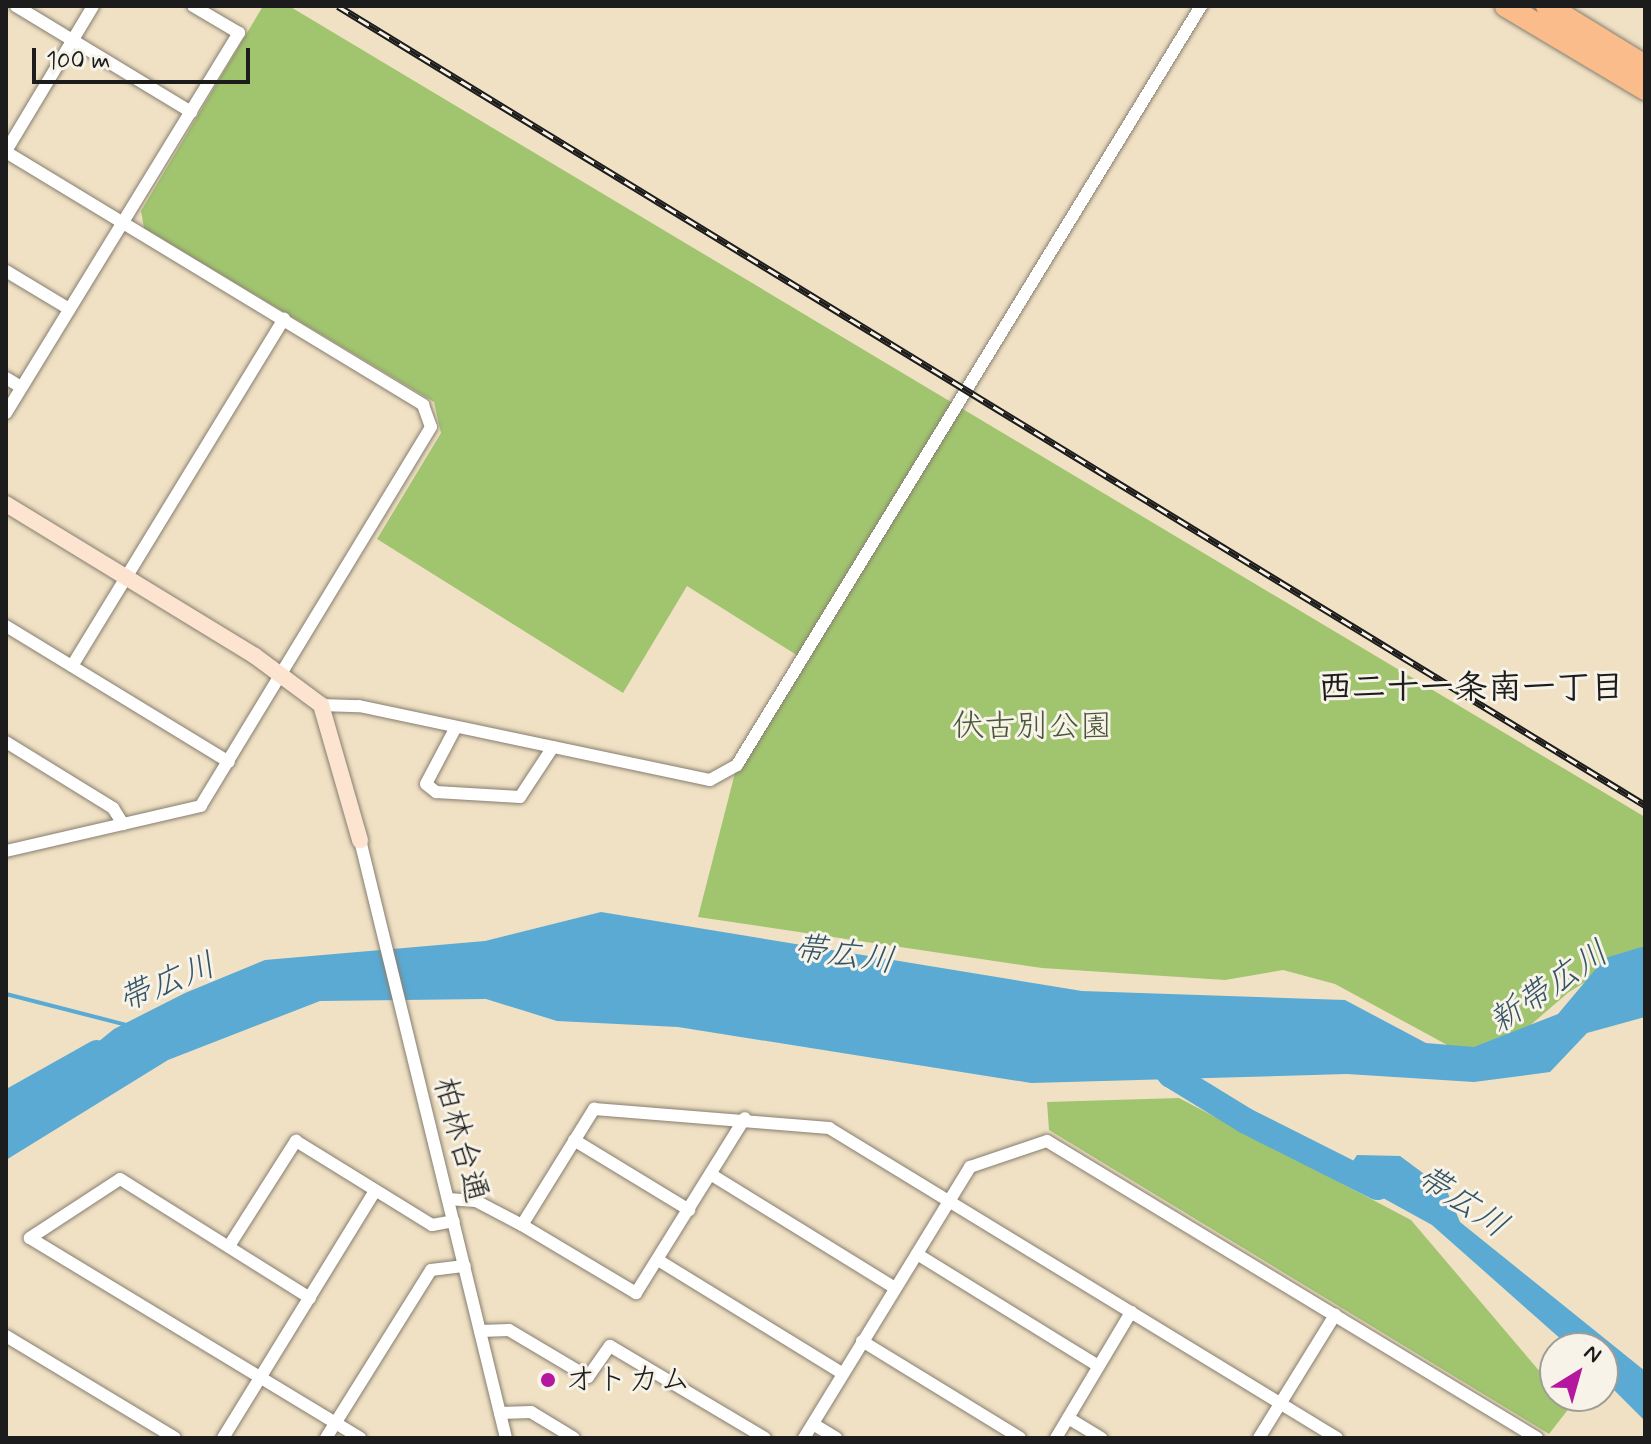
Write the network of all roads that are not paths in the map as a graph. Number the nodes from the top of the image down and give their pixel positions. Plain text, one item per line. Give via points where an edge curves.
1 (16, 6) edge
2 (93, 6) edge
3 (193, 6) edge
4 (1201, 6) edge
5 (1506, 6) edge
6 (1547, 6) edge
7 (71, 40) junction
8 (1645, 66) edge
9 (1645, 89) edge
10 (191, 112) junction
11 (6, 151) edge
12 (122, 223) junction
13 (6, 271) edge
14 (69, 309) junction
15 (284, 319) junction
16 (6, 378) edge
17 (21, 387) junction
18 (6, 413) edge
19 (6, 504) edge
20 (126, 577) junction
21 (6, 626) edge
22 (72, 666) junction
23 (282, 674) junction
24 (321, 705) junction
25 (456, 727) junction
26 (6, 742) edge
27 (553, 747) junction
28 (229, 762) junction
29 (123, 824) junction
30 (362, 847) joint
31 (6, 851) edge
32 (745, 1118) junction
33 (574, 1140) junction
34 (712, 1175) junction
35 (375, 1191) junction
36 (448, 1199) junction
37 (948, 1202) junction
38 (689, 1210) junction
39 (454, 1221) junction
40 (522, 1225) junction
41 (229, 1246) junction
42 (917, 1254) junction
43 (658, 1260) junction
44 (465, 1266) junction
45 (895, 1288) junction
46 (310, 1298) junction
47 (1131, 1312) junction
48 (1335, 1315) junction
49 (480, 1331) junction
50 (6, 1336) edge
51 (862, 1341) junction
52 (1098, 1366) junction
53 (843, 1374) junction
54 (261, 1377) junction
55 (1281, 1403) junction
56 (500, 1413) junction
57 (1068, 1418) junction
58 (335, 1423) junction
59 (813, 1424) junction
60 (175, 1438) edge
61 (223, 1438) edge
62 (326, 1438) edge
63 (360, 1438) edge
64 (506, 1438) edge
65 (574, 1438) edge
66 (765, 1438) edge
67 (804, 1438) edge
68 (836, 1438) edge
69 (1020, 1438) edge
70 (1056, 1438) edge
71 (1101, 1438) edge
72 (1259, 1438) edge
73 (1337, 1438) edge
74 (1537, 1438) edge

1 - 7 street
2 - 7 street
3 - 10 street via 239,33
4 - 27 street via 737,765 710,780
5 - 9 highway
6 - 8 highway
7 - 10 street
7 - 11 street
10 - 12 street
11 - 12 street
12 - 14 street
12 - 15 street
13 - 14 street
14 - 17 street
15 - 20 street
15 - 23 street via 423,405 431,427
16 - 17 street
17 - 18 street
19 - 20 street
20 - 22 street
20 - 23 street
21 - 22 street
22 - 28 street
23 - 24 street
23 - 28 street
24 - 25 street
24 - 30 street
25 - 27 street
25 - 27 street via 426,784 436,792 520,797
26 - 29 street via 113,808
28 - 29 street via 201,806
29 - 31 street
30 - 36 street, 柏林台通
32 - 33 street via 594,1109
32 - 34 street
32 - 37 street via 829,1128
33 - 38 street
33 - 40 street
34 - 38 street
34 - 45 street
35 - 39 street via 432,1225
35 - 41 street via 296,1141
35 - 46 street
36 - 39 street, 柏林台通
36 - 40 street via 476,1201
37 - 42 street
37 - 47 street
37 - 48 street via 970,1167 1047,1141
38 - 43 street
39 - 44 street, 柏林台通
40 - 43 street via 636,1293
41 - 46 street
41 - 54 street via 120,1179 30,1238
42 - 45 street
42 - 52 street
43 - 53 street
44 - 49 street, 柏林台通
44 - 58 street via 431,1270
45 - 51 street
46 - 54 street
47 - 52 street
47 - 55 street
48 - 55 street
48 - 74 street
49 - 56 street, 柏林台通
49 - 66 street via 509,1330 588,1377 610,1346
50 - 60 street
51 - 53 street
51 - 69 street
52 - 57 street
53 - 59 street
54 - 58 street
54 - 61 street
55 - 72 street
55 - 73 street
56 - 64 street, 柏林台通
56 - 65 street via 531,1412
57 - 70 street
57 - 71 street
58 - 62 street
58 - 63 street
59 - 67 street
59 - 68 street

